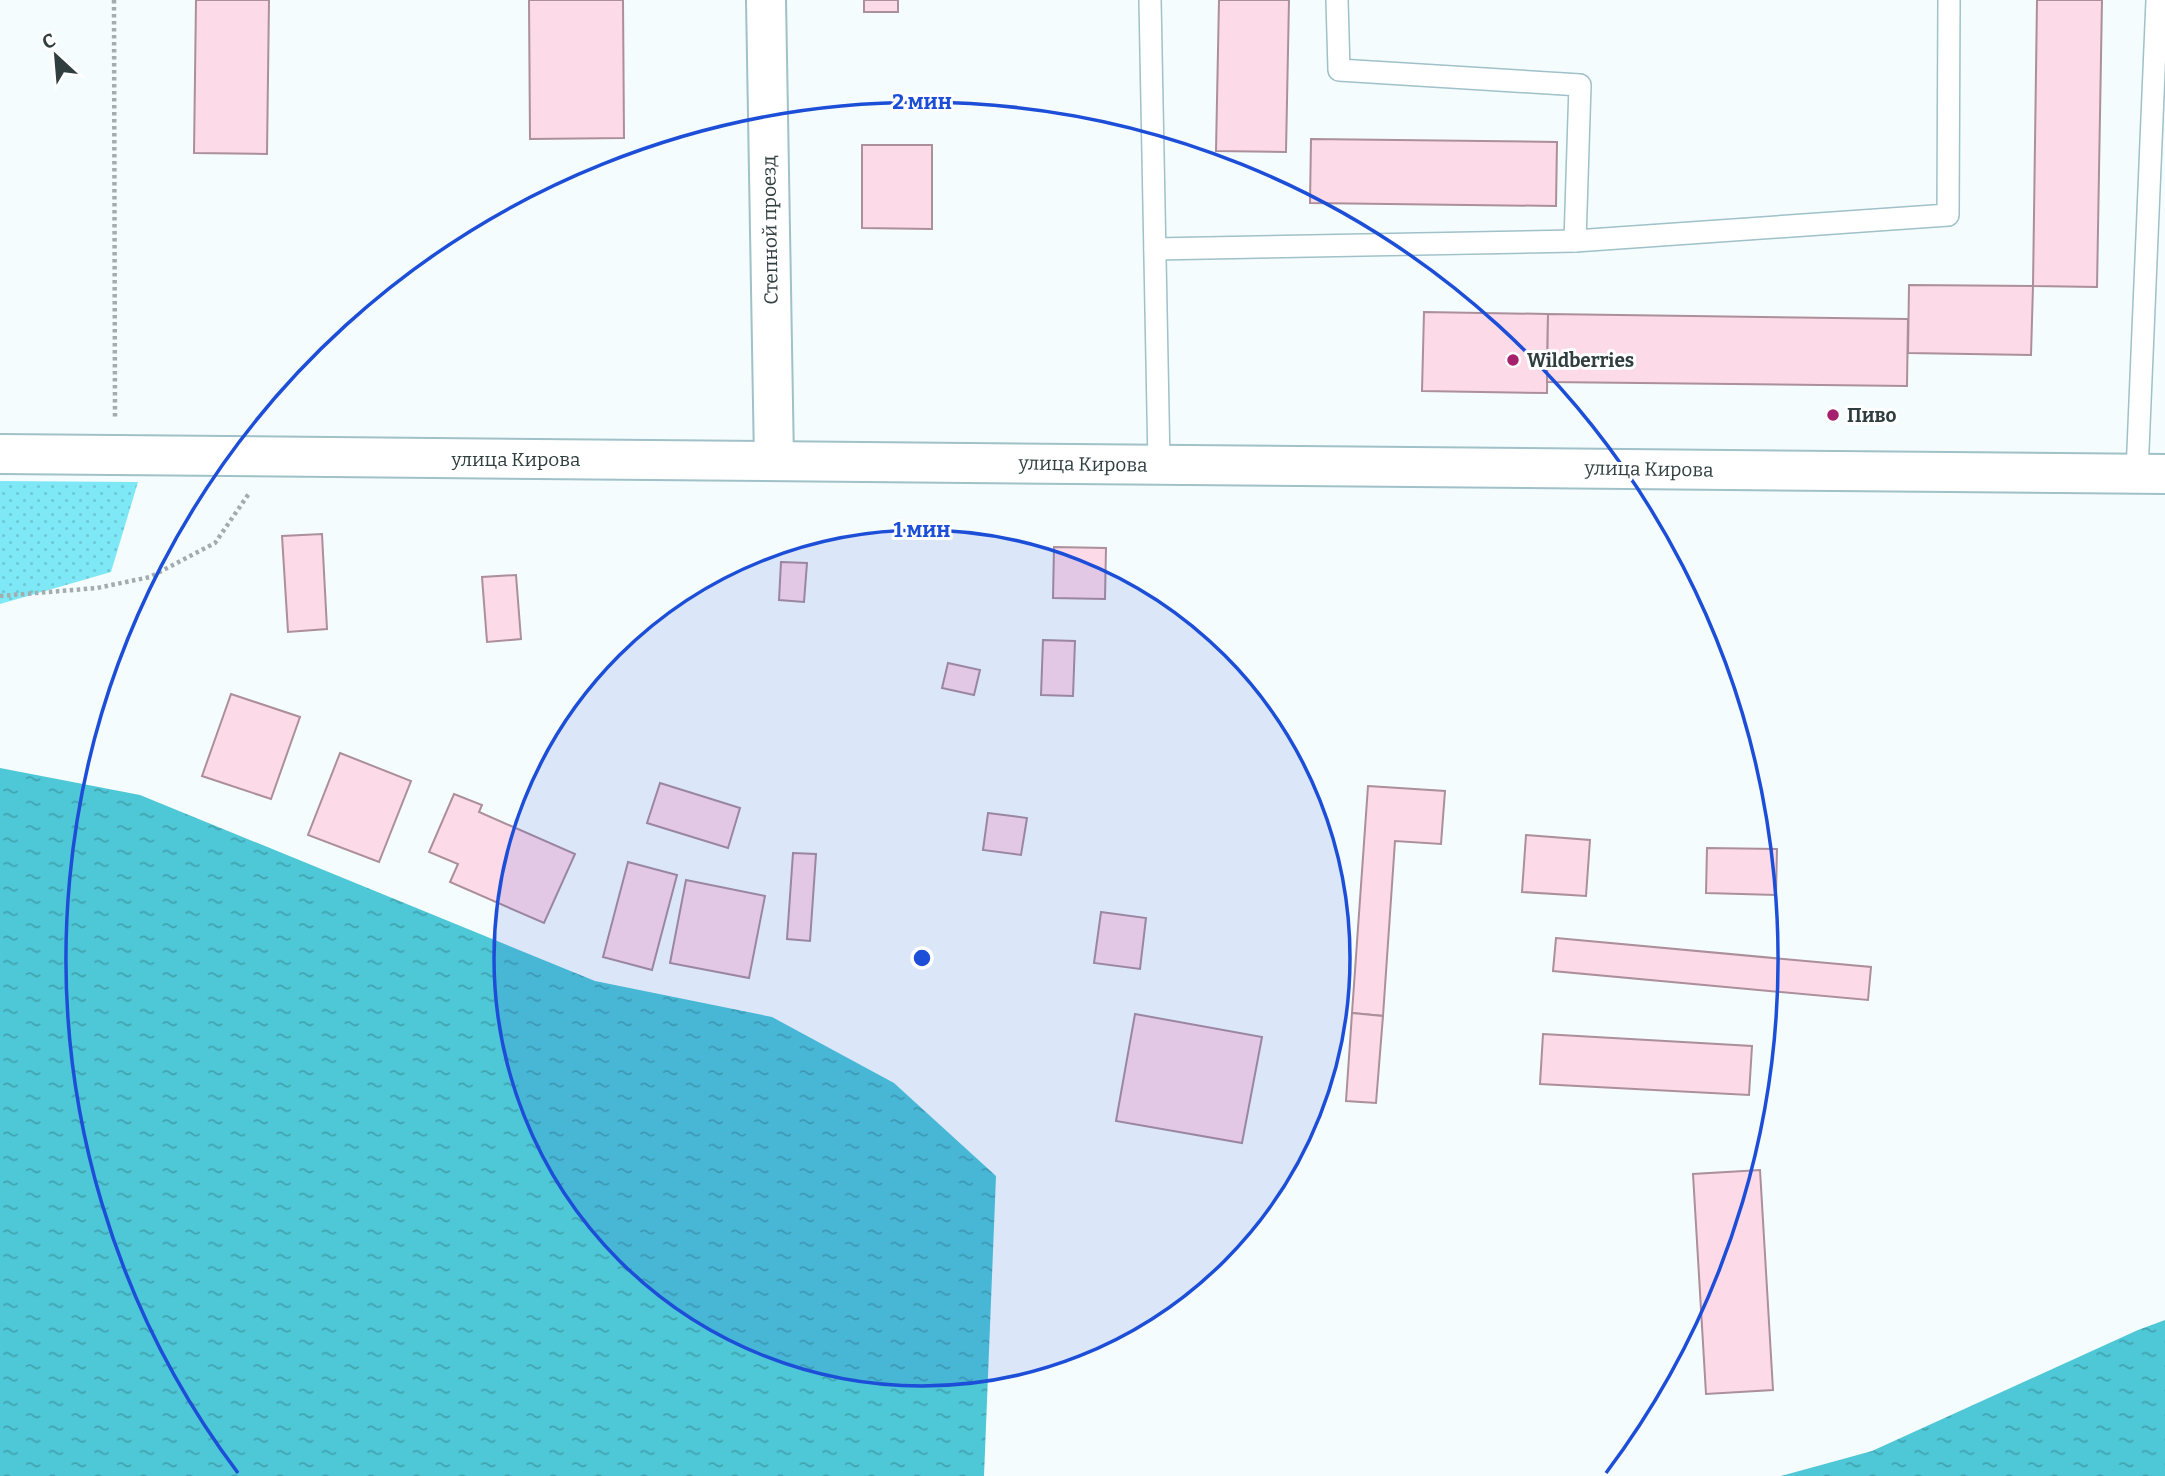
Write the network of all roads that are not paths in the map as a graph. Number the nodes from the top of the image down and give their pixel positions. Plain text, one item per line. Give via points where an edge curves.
1 (766, 0) edge
2 (1150, 0) edge
3 (1337, 0) edge
4 (1949, 0) edge
5 (2157, 0) edge
6 (1575, 242) junction
7 (1155, 249) junction
8 (0, 454) edge
9 (774, 461) junction
10 (1159, 464) junction
11 (2151, 473) edge

1 - 9 main road, Степной проезд
2 - 7 lane
3 - 6 lane via 1339,70 1580,85
4 - 6 lane via 1948,215
5 - 11 lane
6 - 7 lane
7 - 10 lane
8 - 9 main road, улица Кирова
9 - 10 main road, улица Кирова
10 - 11 main road, улица Кирова

